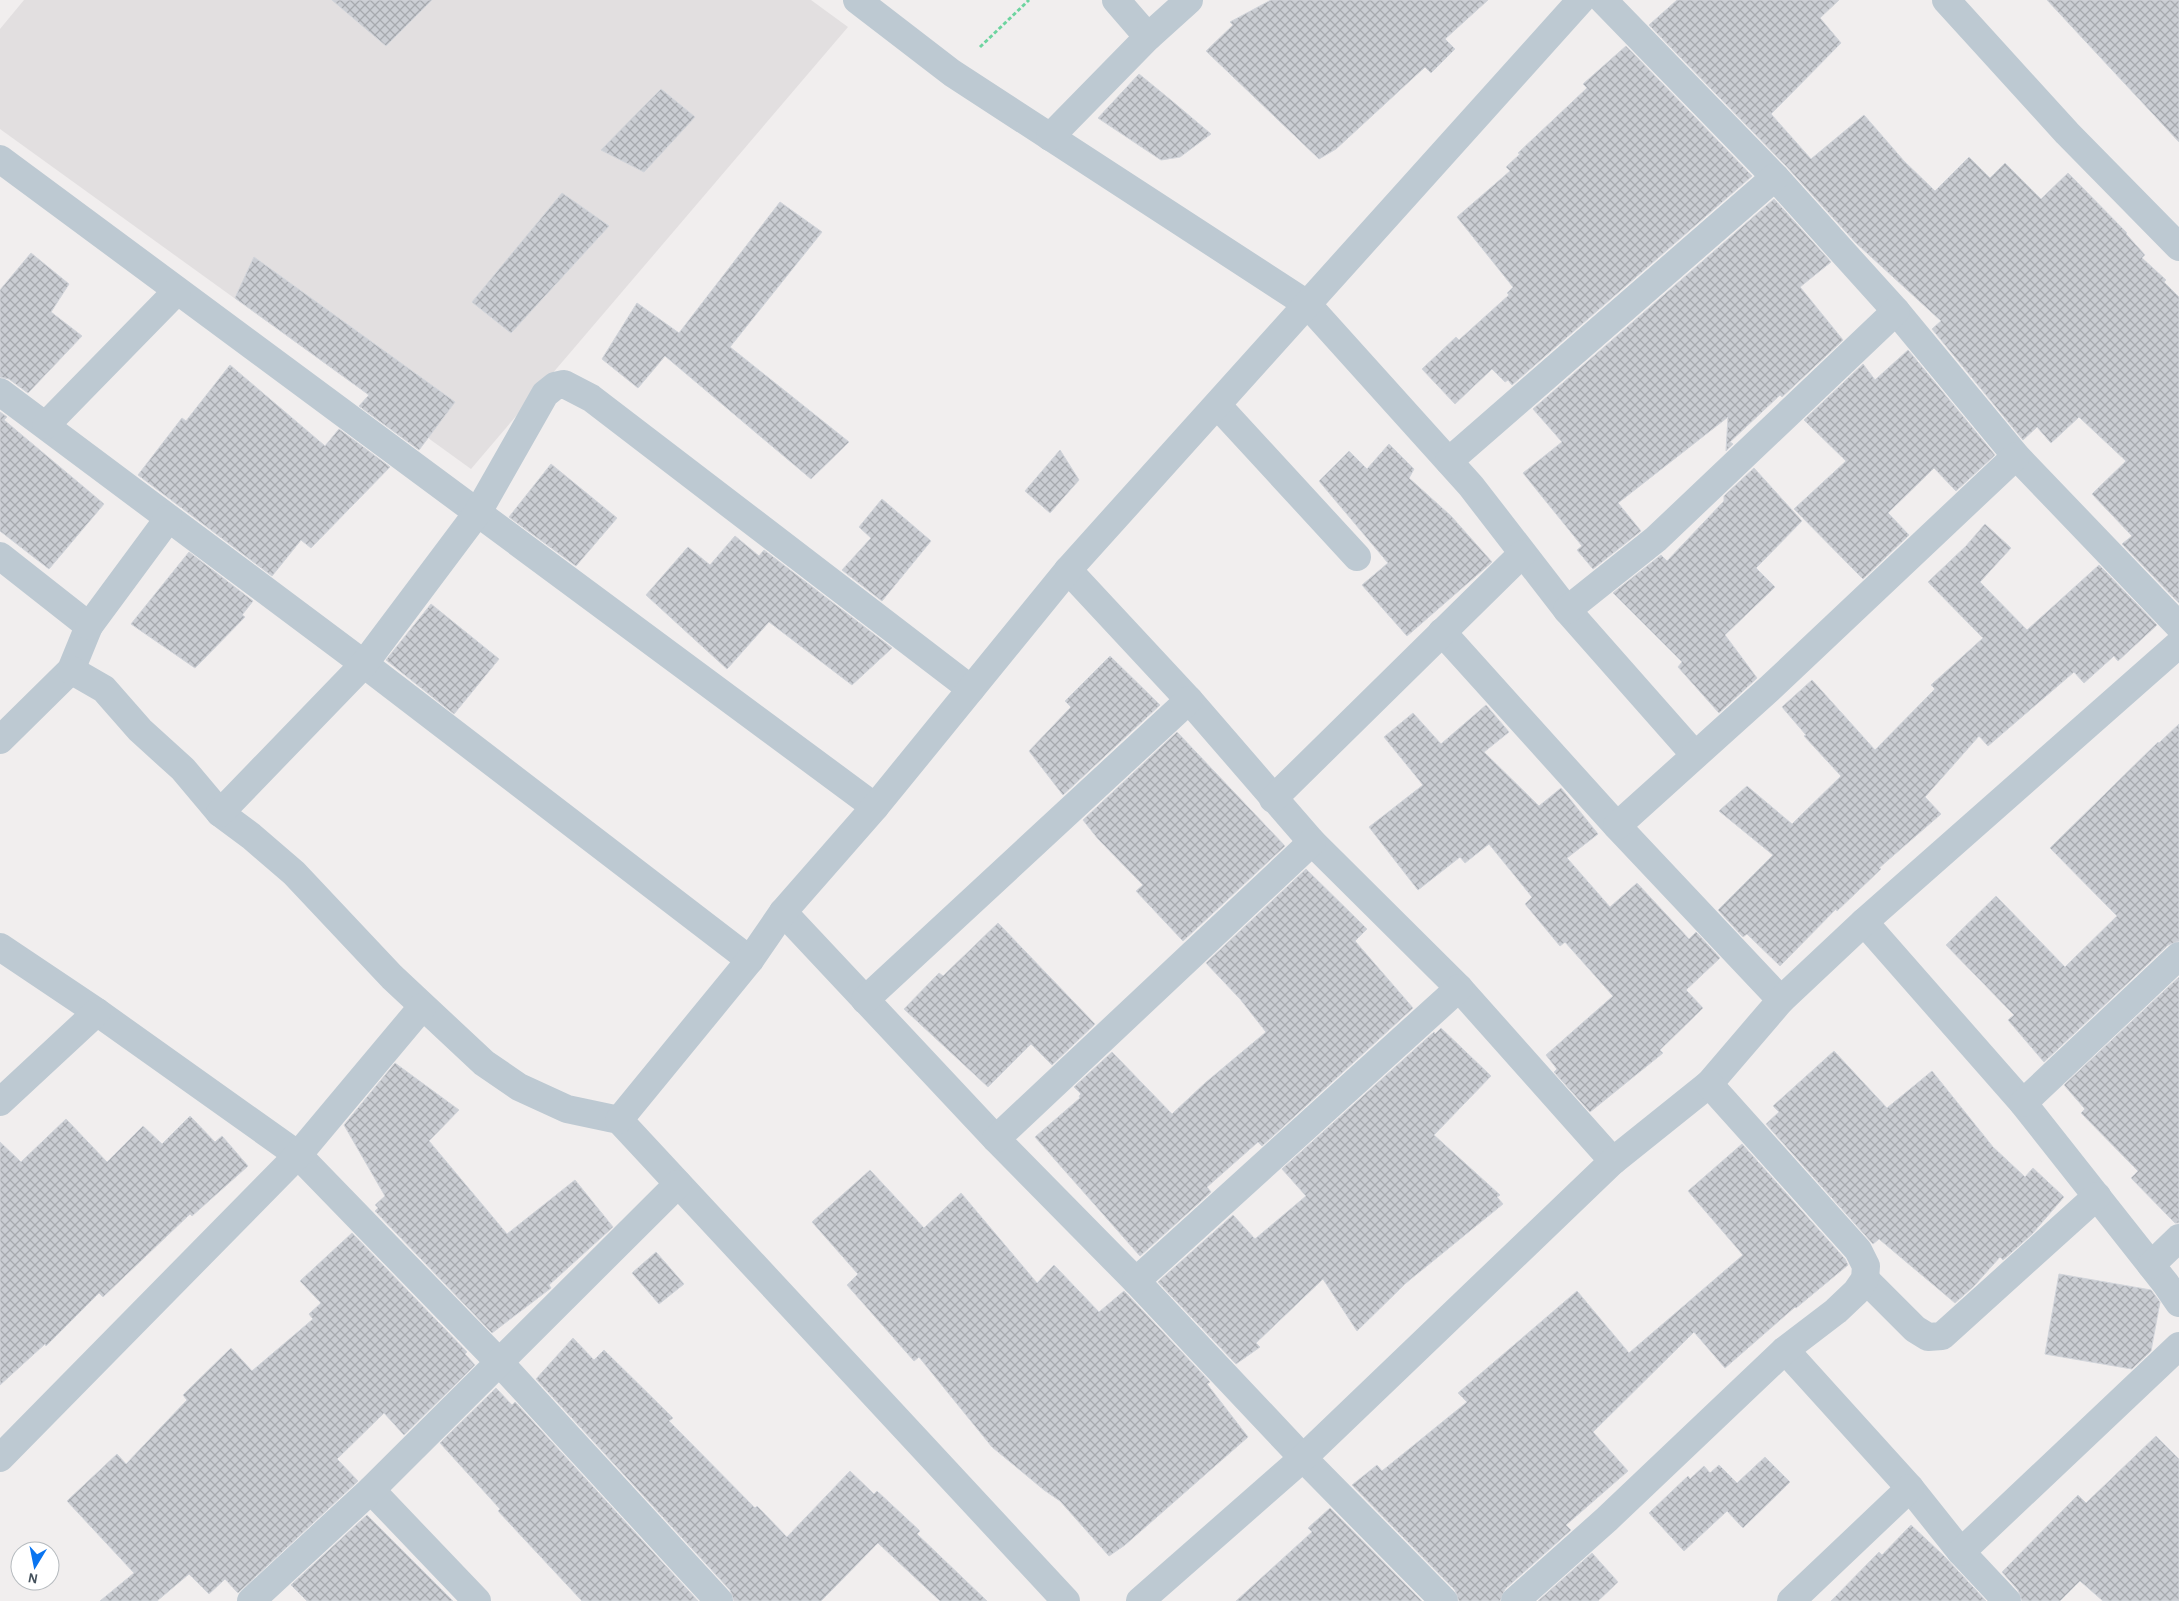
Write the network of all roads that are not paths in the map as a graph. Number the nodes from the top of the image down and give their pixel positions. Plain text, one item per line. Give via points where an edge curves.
1 (857, 0) edge
2 (1116, 0) edge
3 (1189, 0) edge
4 (1581, 0) edge
5 (1603, 0) edge
6 (1946, 0) edge
7 (1148, 37) junction
8 (1050, 137) junction
9 (0, 160) edge
10 (1775, 177) junction
11 (2179, 247) edge
12 (177, 291) junction
13 (1306, 304) junction
14 (1896, 311) junction
15 (0, 392) edge
16 (1218, 406) junction
17 (46, 425) junction
18 (2016, 456) junction
19 (1449, 461) junction
20 (478, 512) junction
21 (168, 518) junction
22 (1522, 554) junction
23 (0, 556) edge
24 (1357, 558) dead end
25 (1068, 570) junction
26 (1567, 610) junction
27 (89, 626) junction
28 (2179, 626) edge
29 (1442, 632) junction
30 (2179, 644) edge
31 (364, 664) junction
32 (72, 670) junction
33 (971, 689) junction
34 (1189, 700) junction
35 (0, 740) edge
36 (1695, 755) junction
37 (1273, 799) junction
38 (874, 807) junction
39 (220, 813) junction
40 (1617, 826) junction
41 (1312, 842) junction
42 (783, 912) junction
43 (1864, 922) junction
44 (0, 947) edge
45 (2179, 956) edge
46 (750, 960) junction
47 (1459, 988) junction
48 (865, 1000) junction
49 (1781, 1000) junction
50 (422, 1006) junction
51 (96, 1012) junction
52 (1709, 1084) junction
53 (0, 1102) edge
54 (2023, 1103) junction
55 (619, 1120) junction
56 (996, 1139) junction
57 (298, 1155) junction
58 (1613, 1161) junction
59 (678, 1184) junction
60 (2097, 1196) junction
61 (2179, 1238) edge
62 (2151, 1265) junction
63 (1865, 1279) junction
64 (1136, 1281) junction
65 (2179, 1304) edge
66 (2179, 1346) edge
67 (1785, 1350) junction
68 (500, 1363) junction
69 (0, 1458) edge
70 (1303, 1458) junction
71 (1910, 1488) junction
72 (371, 1490) junction
73 (1961, 1552) junction
74 (1055, 1598) edge
75 (251, 1601) edge
76 (477, 1601) edge
77 (719, 1601) edge
78 (1140, 1601) edge
79 (1444, 1601) edge
80 (1515, 1601) edge
81 (1791, 1601) edge
82 (2007, 1601) edge

1 - 8 street via 952,73
2 - 7 street
3 - 7 street
4 - 13 street
5 - 10 street
6 - 11 street via 2067,133
7 - 8 street
8 - 13 street
9 - 12 street
10 - 14 street
10 - 19 street
12 - 17 street
12 - 20 street
13 - 16 street
13 - 19 street
14 - 18 street
14 - 26 street via 1656,539
15 - 17 street
16 - 24 street
16 - 25 street
17 - 21 street
18 - 28 street
18 - 36 street
19 - 22 street
20 - 31 street
20 - 33 street via 545,394 564,384 591,398
20 - 38 street
21 - 27 street
21 - 31 street
22 - 26 street
22 - 29 street
23 - 27 street
25 - 33 street
25 - 34 street
26 - 36 street
27 - 32 street
29 - 37 street
29 - 40 street
30 - 43 street
31 - 39 street
31 - 46 street
32 - 35 street
32 - 39 street via 104,689 140,730 183,769
33 - 38 street
34 - 37 street
34 - 48 street
36 - 40 street
37 - 41 street
38 - 42 street
39 - 50 street via 294,873
40 - 49 street
41 - 47 street
41 - 56 street
42 - 46 street
42 - 48 street
43 - 49 street
43 - 54 street
44 - 51 street
45 - 54 street
46 - 55 street
47 - 58 street
47 - 64 street
48 - 56 street
49 - 52 street
50 - 55 street via 484,1063 519,1088 567,1109
50 - 57 street
51 - 53 street
51 - 57 street
52 - 58 street
52 - 63 street via 1858,1250 1866,1266
54 - 60 street
55 - 59 street
56 - 64 street
57 - 68 street
57 - 69 street
58 - 70 street
59 - 68 street
59 - 74 street
60 - 62 street
60 - 63 street via 1942,1336 1928,1337 1914,1329
61 - 62 street
62 - 65 street
63 - 67 street via 1836,1311
64 - 70 street
66 - 73 street
67 - 71 street
67 - 80 street via 1615,1513
68 - 72 street
68 - 77 street
70 - 78 street
70 - 79 street
71 - 73 street
71 - 81 street
72 - 75 street
72 - 76 street
73 - 82 street

